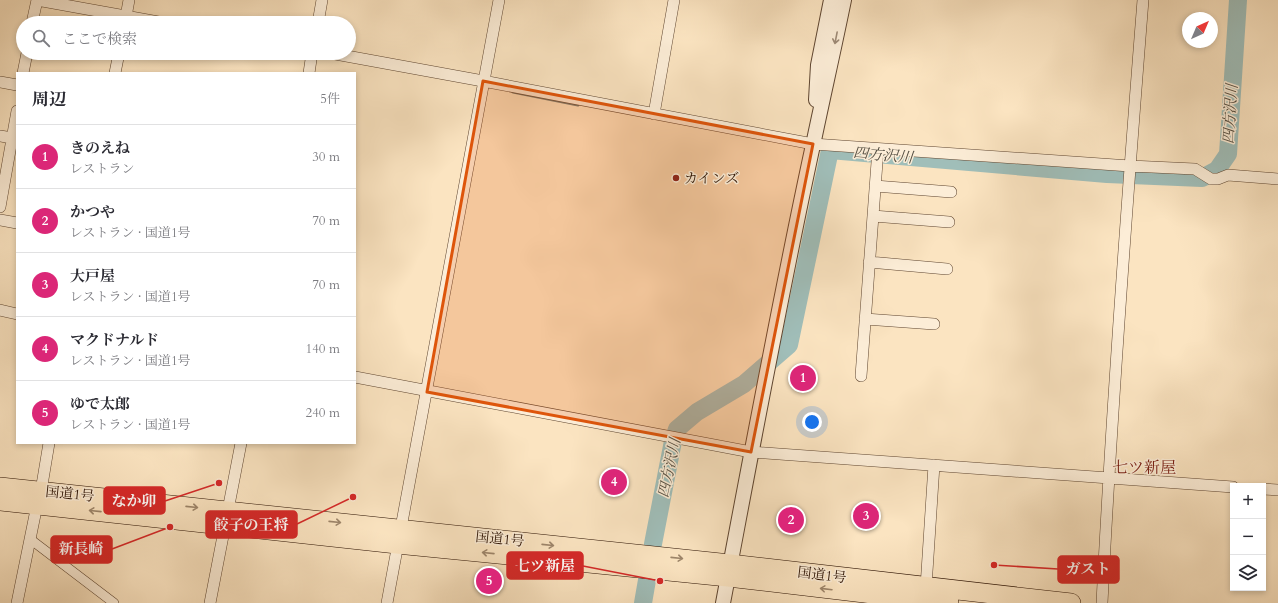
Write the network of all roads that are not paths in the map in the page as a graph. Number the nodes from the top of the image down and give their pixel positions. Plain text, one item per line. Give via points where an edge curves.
1 (37, 0) edge
2 (129, 0) edge
3 (322, 0) edge
4 (499, 0) edge
5 (674, 0) edge
6 (831, 0) edge
7 (844, 0) edge
8 (1143, 0) edge
9 (34, 16) edge
10 (107, 16) edge
11 (126, 16) edge
12 (319, 16) edge
13 (356, 58) edge
14 (26, 60) edge
15 (118, 60) edge
16 (311, 60) edge
17 (23, 72) edge
18 (116, 72) edge
19 (309, 72) edge
20 (483, 81) junction
21 (0, 82) edge
22 (16, 85) edge
23 (654, 114) junction
24 (16, 117) edge
25 (0, 136) edge
26 (12, 138) junction
27 (813, 144) junction
28 (878, 149) junction
29 (1130, 166) junction
30 (3, 167) edge
31 (1278, 179) edge
32 (875, 186) junction
33 (951, 192) dead end
34 (0, 207) edge
35 (873, 216) junction
36 (0, 220) edge
37 (949, 222) dead end
38 (16, 223) edge
39 (869, 262) junction
40 (947, 269) dead end
41 (0, 310) edge
42 (16, 314) edge
43 (865, 319) junction
44 (934, 324) dead end
45 (861, 376) dead end
46 (356, 377) edge
47 (427, 392) junction
48 (49, 444) edge
49 (241, 444) edge
50 (751, 452) junction
51 (934, 465) junction
52 (1108, 478) junction
53 (0, 487) edge
54 (1230, 487) edge
55 (1266, 489) edge
56 (1278, 490) edge
57 (39, 498) junction
58 (0, 501) edge
59 (227, 517) junction
60 (399, 536) junction
61 (30, 539) junction
62 (729, 571) junction
63 (926, 597) edge
64 (17, 603) edge
65 (114, 603) edge
66 (210, 603) edge
67 (387, 603) edge
68 (723, 603) edge
69 (949, 603) edge
70 (1071, 603) edge
71 (1102, 603) edge

1 - 9 street
1 - 10 street
2 - 11 street
3 - 12 street
4 - 20 street
5 - 23 street
6 - 27 street via 818,65
7 -> 27 street
8 - 29 street
13 - 20 street
14 - 17 street
15 - 18 street
16 - 19 street
20 - 23 street
20 - 47 street
21 - 22 street
23 - 27 street
24 - 26 street
25 - 26 street
26 - 30 street
27 - 28 street
27 - 50 street
28 - 29 street
28 - 32 street
29 - 31 street via 1195,169 1211,180 1228,175
29 - 52 street
30 - 34 street
32 - 33 street
32 - 35 street
35 - 37 street
35 - 39 street
36 - 38 street
39 - 40 street
39 - 43 street
41 - 42 street
43 - 44 street
43 - 45 street
46 - 47 street
47 - 50 street
47 - 60 street
48 - 57 street
49 - 59 street
50 - 51 street
50 - 62 street
51 - 52 street
51 - 63 street
52 - 54 street
52 - 71 street
53 - 57 highway, 国道1号
55 - 56 street
57 - 58 highway, 国道1号
57 - 59 highway, 国道1号
57 - 61 street
59 - 60 highway, 国道1号
59 - 66 street
60 - 62 highway, 国道1号
60 - 67 street
61 - 64 street
61 - 65 street
62 - 63 highway, 国道1号
62 - 68 street
63 - 69 highway, 国道1号
63 - 70 highway, 国道1号

